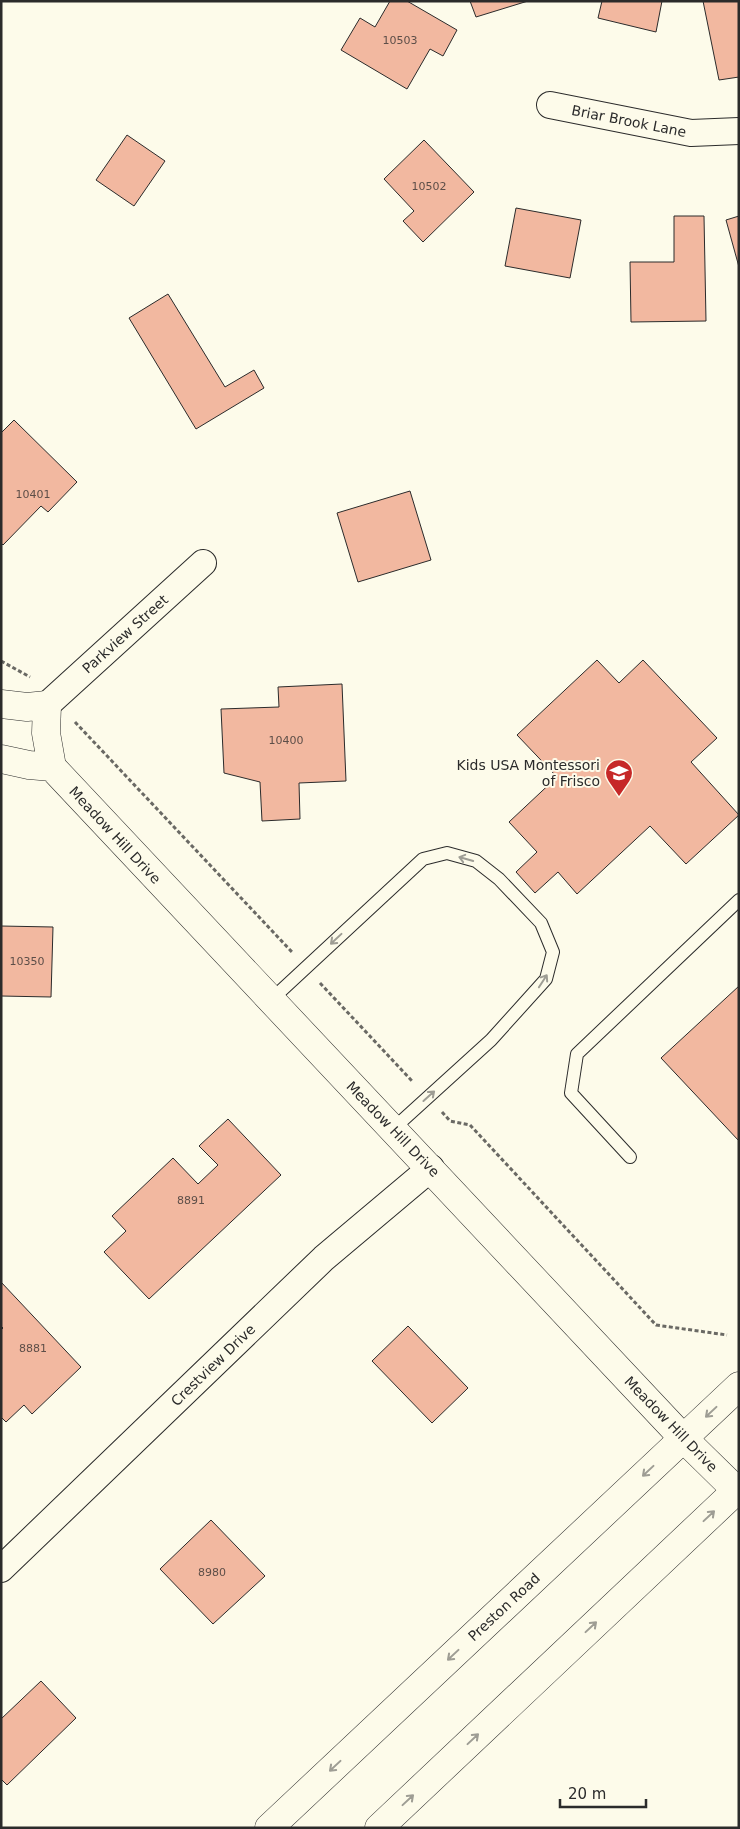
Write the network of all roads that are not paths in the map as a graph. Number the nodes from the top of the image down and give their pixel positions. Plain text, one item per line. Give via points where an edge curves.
1 (550, 105) dead end
2 (739, 131) edge
3 (203, 563) dead end
4 (1, 704) edge
5 (58, 710) junction
6 (1, 760) edge
7 (52, 767) junction
8 (739, 900) edge
9 (271, 1000) junction
10 (393, 1129) junction
11 (630, 1157) dead end
12 (431, 1168) junction
13 (739, 1386) edge
14 (683, 1438) junction
15 (737, 1489) edge
16 (1, 1569) edge
17 (269, 1828) edge
18 (379, 1828) edge

1 - 2 street, Briar Brook Lane via 691,133
3 - 5 street, Parkview Street
4 - 5 street
5 - 7 street via 46,733
6 - 7 street
7 - 9 street, Meadow Hill Drive
8 - 11 lane via 577,1054 571,1093
9 - 10 street, Meadow Hill Drive
10 -> 9 lane via 491,1040 546,979 552,952 541,923 499,879 476,862 447,853 423,859
10 - 12 street, Meadow Hill Drive
12 - 14 street, Meadow Hill Drive
12 - 16 street, Crestview Drive via 324,1258
13 -> 14 street, Preston Road
14 - 15 street, Meadow Hill Drive
14 -> 17 street, Preston Road
18 -> 15 street

